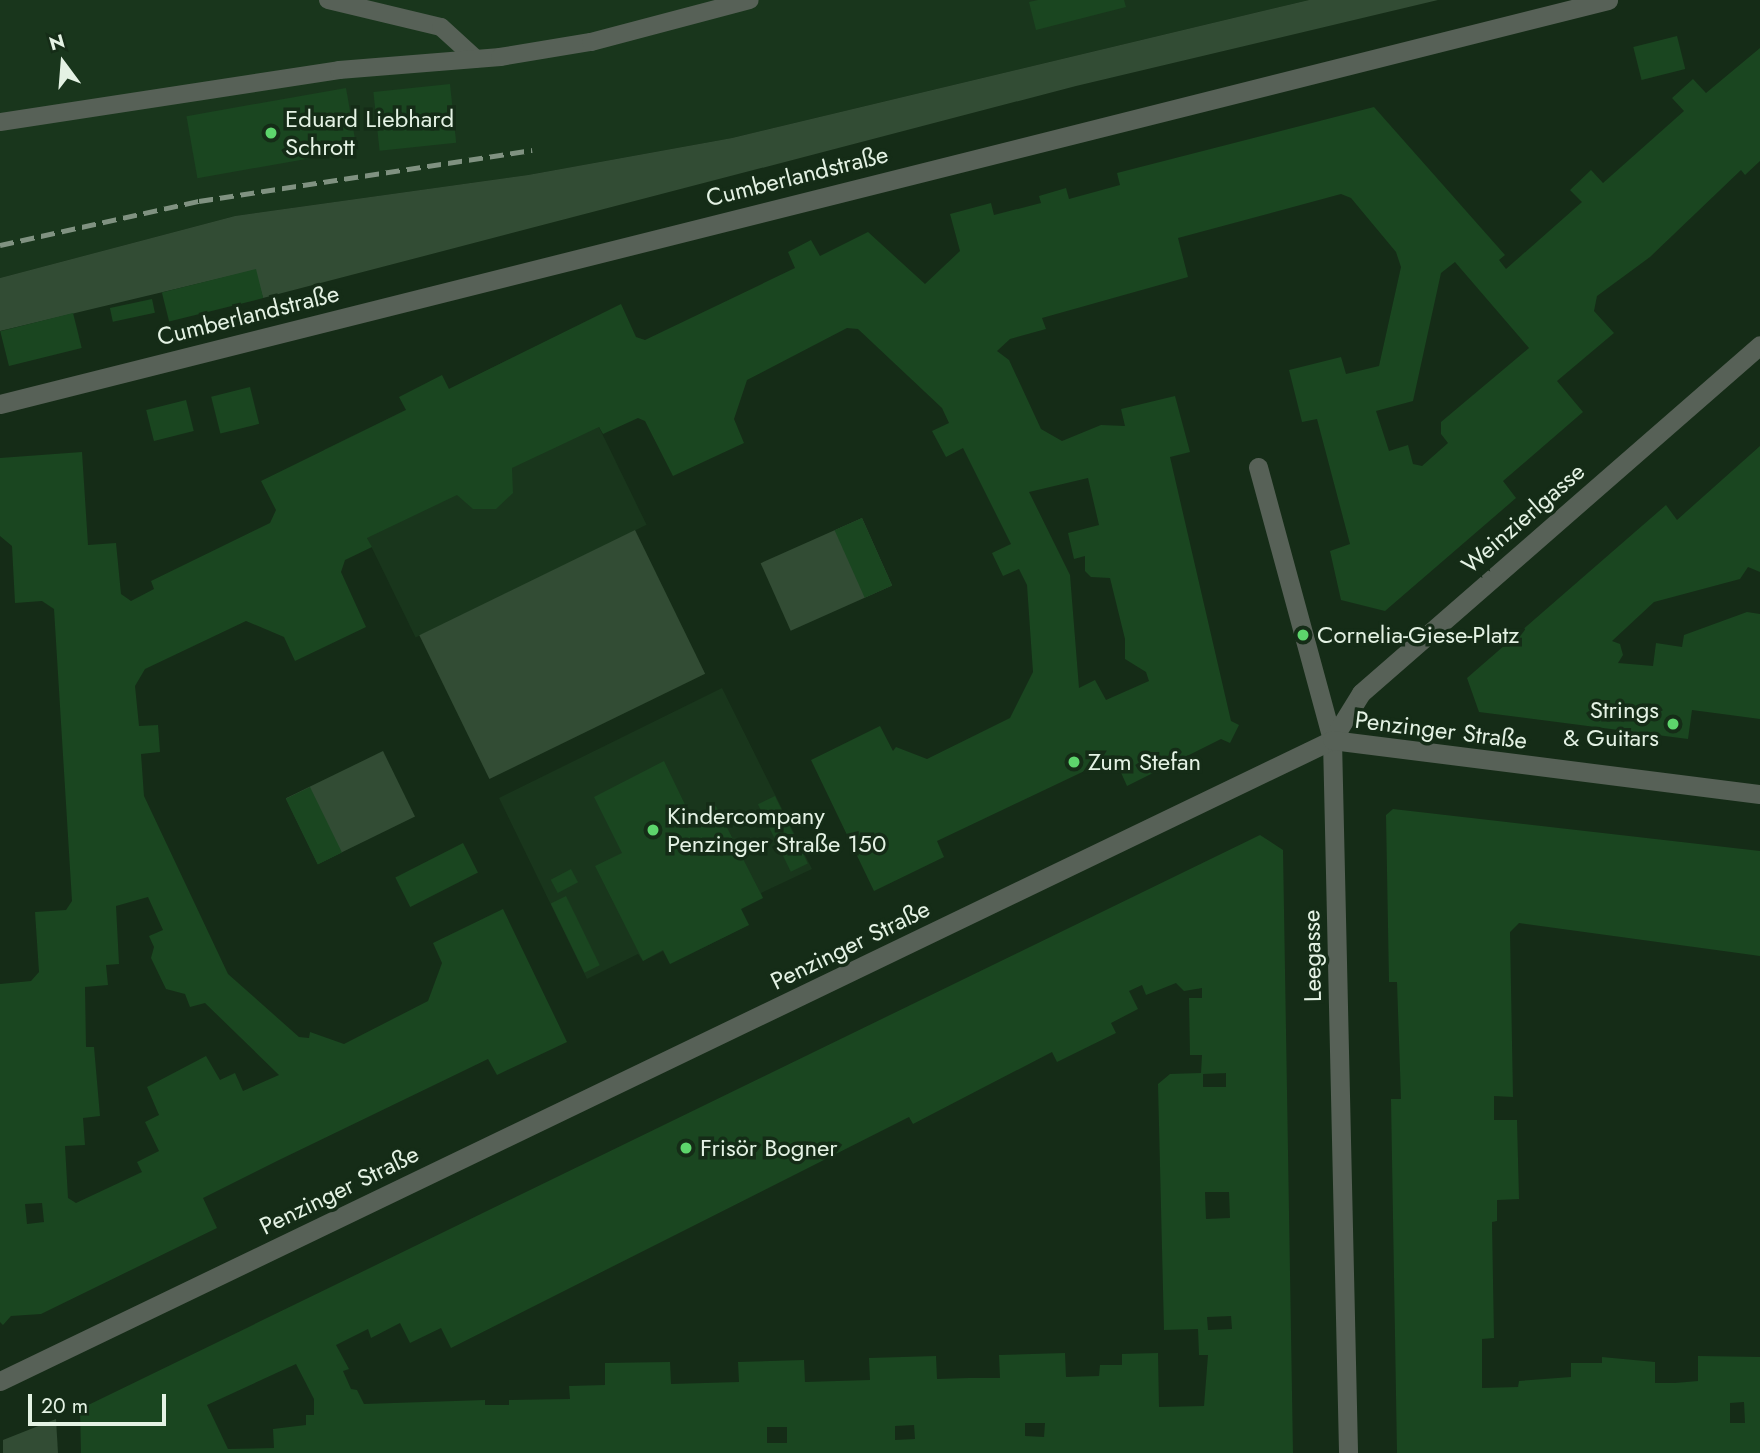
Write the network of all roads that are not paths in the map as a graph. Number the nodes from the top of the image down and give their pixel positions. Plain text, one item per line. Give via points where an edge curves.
1 (328, 0) edge
2 (750, 0) edge
3 (1608, 0) edge
4 (476, 59) junction
5 (0, 122) edge
6 (1760, 345) edge
7 (0, 404) edge
8 (1258, 467) dead end
9 (1332, 740) junction
10 (1760, 794) edge
11 (0, 1381) edge
12 (1348, 1453) edge

1 - 4 lane via 441,27
2 - 4 lane via 591,43
3 - 7 street, Cumberlandstraße
4 - 5 lane via 339,70
6 - 9 street, Weinzierlgasse via 1361,693
8 - 9 street, Leegasse
9 - 10 street, Penzinger Straße
9 - 11 street, Penzinger Straße
9 - 12 street, Leegasse

